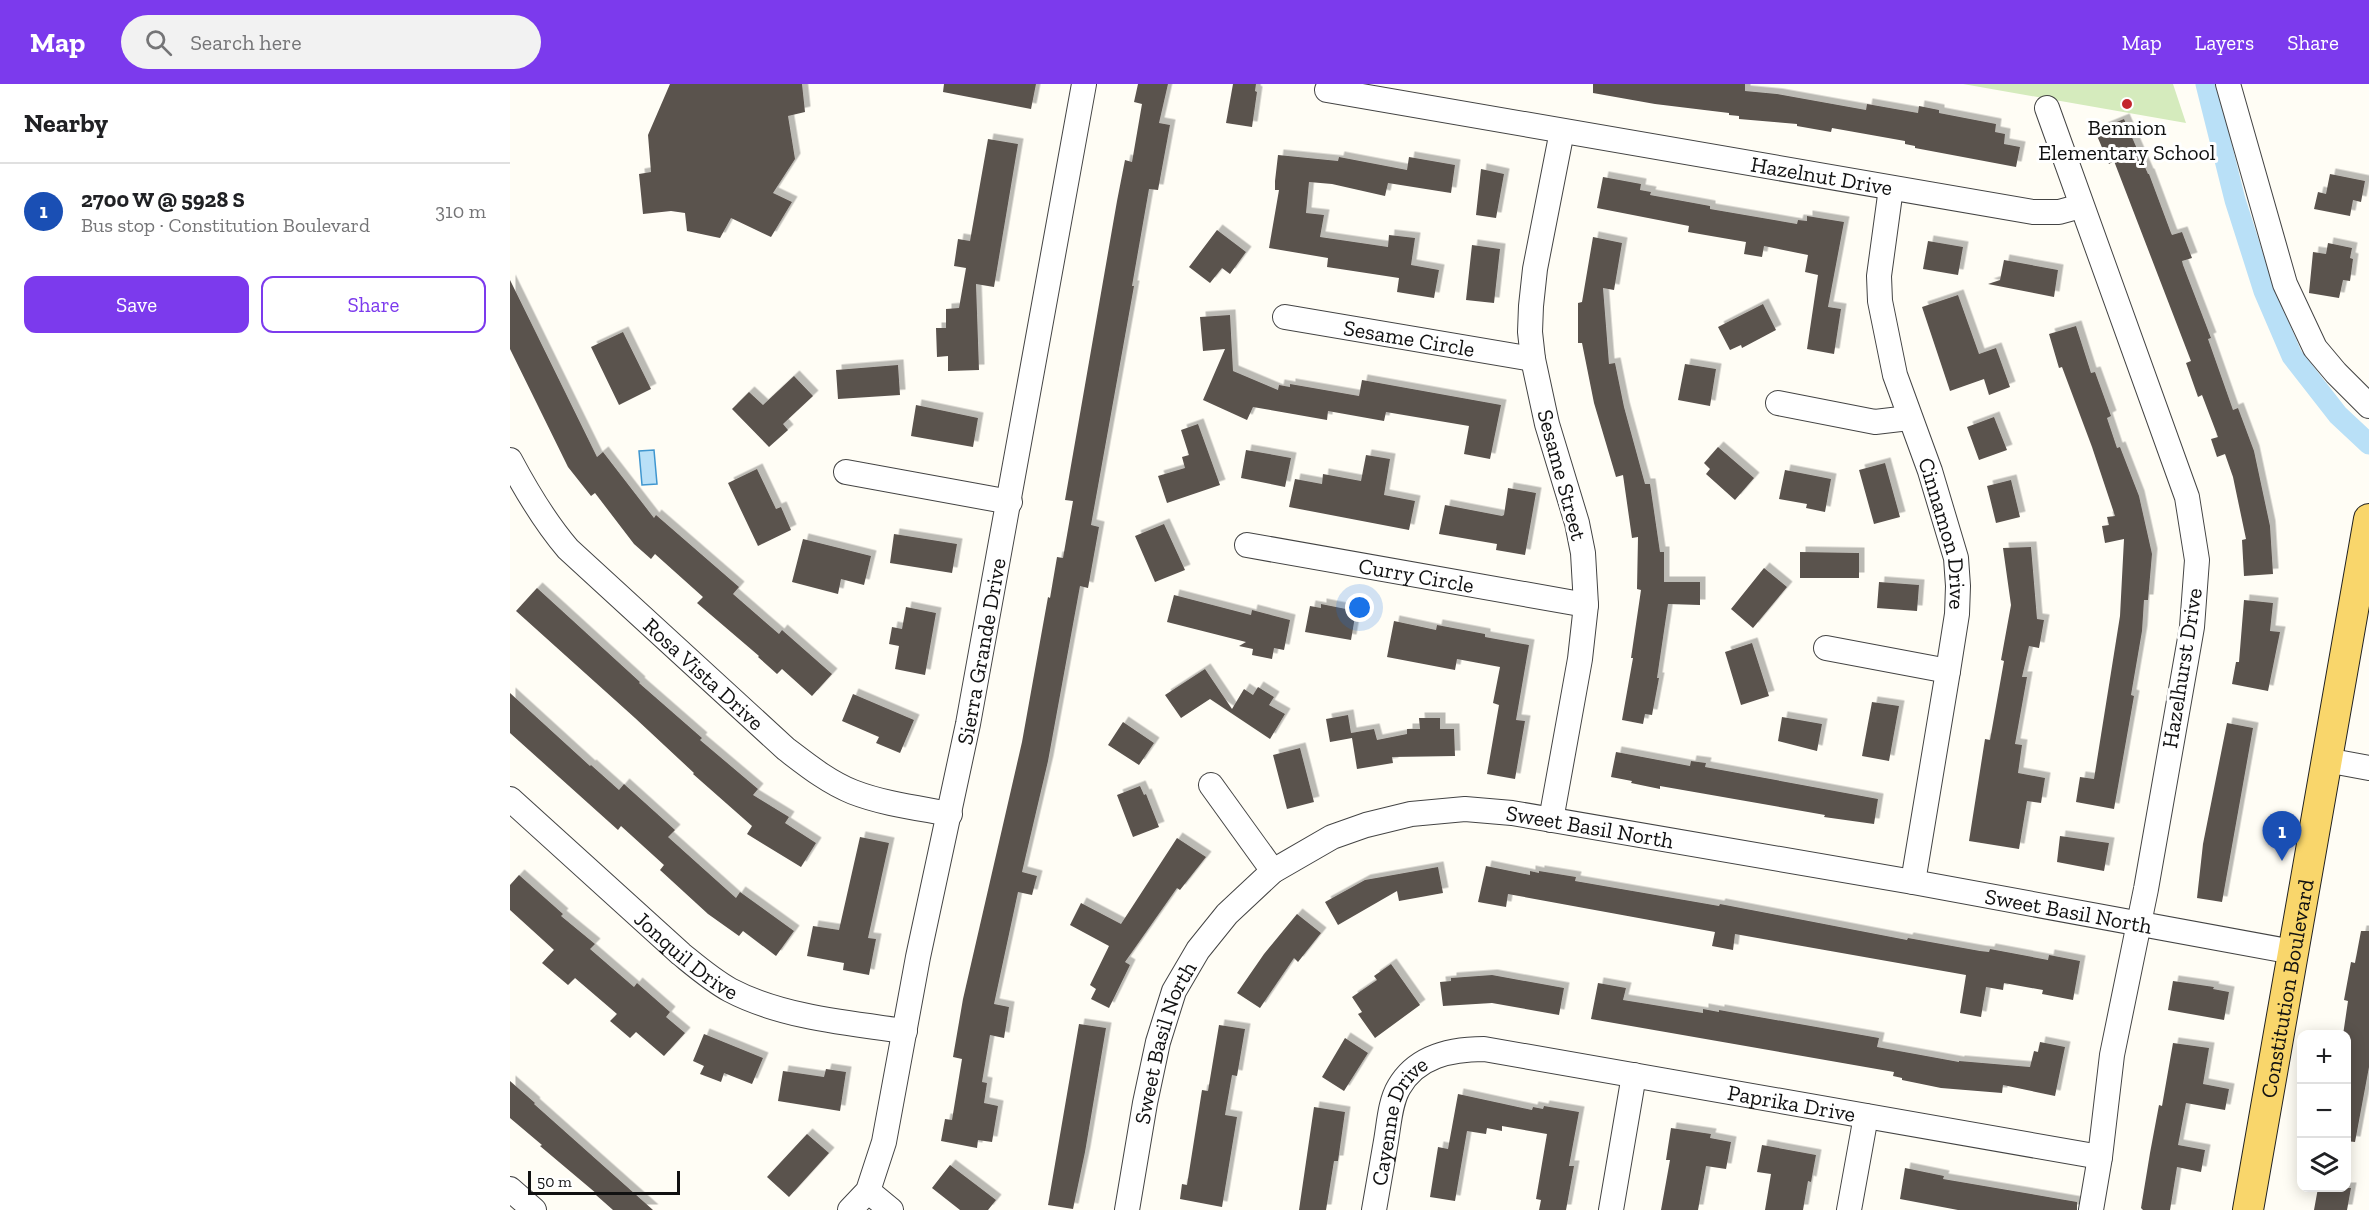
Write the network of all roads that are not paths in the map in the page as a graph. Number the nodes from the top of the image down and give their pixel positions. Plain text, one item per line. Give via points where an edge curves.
1 (1084, 84) edge
2 (2228, 84) edge
3 (1327, 90) dead end
4 (2047, 108) dead end
5 (1562, 131) junction
6 (1891, 188) junction
7 (2081, 206) junction
8 (1285, 317) dead end
9 (1533, 359) junction
10 (1778, 403) dead end
11 (2369, 406) edge
12 (1909, 418) junction
13 (510, 460) edge
14 (846, 472) dead end
15 (1010, 502) junction
16 (2369, 519) edge
17 (1247, 545) dead end
18 (1586, 604) junction
19 (1826, 648) dead end
20 (1948, 671) junction
21 (2326, 760) junction
22 (2369, 768) edge
23 (1211, 785) dead end
24 (510, 799) edge
25 (950, 814) junction
26 (1551, 820) junction
27 (1273, 871) junction
28 (1913, 882) junction
29 (2139, 922) junction
30 (2293, 952) junction
31 (905, 1031) junction
32 (1484, 1049) joint
33 (1634, 1075) junction
34 (1866, 1116) junction
35 (2100, 1157) junction
36 (510, 1189) edge
37 (868, 1191) junction
38 (534, 1210) edge
39 (850, 1210) edge
40 (891, 1210) edge
41 (1127, 1210) edge
42 (1374, 1210) edge
43 (1611, 1210) edge
44 (1850, 1210) edge
45 (2091, 1210) edge
46 (2248, 1210) edge

1 - 15 street, Sierra Grande Drive
2 - 11 street via 2285,284 2315,348
3 - 5 street, Hazelnut Drive
4 - 7 street, Hazelhurst Drive
5 - 6 street, Hazelnut Drive
5 - 9 street, Sesame Street via 1531,306
6 - 7 street, Hazelnut Drive via 2033,212 2059,212
6 - 12 street, Cinnamon Drive via 1879,276 1880,301 1888,351
7 - 29 street, Hazelhurst Drive via 2187,497 2196,560 2192,627
8 - 9 street, Sesame Circle
9 - 18 street, Sesame Street via 1546,424 1577,523
10 - 12 street via 1875,422
12 - 20 street, Cinnamon Drive via 1930,471 1956,558 1957,614
13 - 25 street, Rosa Vista Drive via 534,504 568,549 786,749 824,777 853,792
14 - 15 street
15 - 25 street, Sierra Grande Drive
16 - 21 main road, Constitution Boulevard
17 - 18 street, Curry Circle
18 - 26 street, Sesame Street
19 - 20 street
20 - 28 street, Cinnamon Drive
21 - 22 street
21 - 30 main road, Constitution Boulevard
23 - 27 street
24 - 31 street, Jonquil Drive via 681,954 729,990 786,1011
25 - 31 street, Sierra Grande Drive
26 - 27 street, Sweet Basil North via 1465,809 1411,814 1332,837
26 - 28 street, Sweet Basil North
27 - 41 street, Sweet Basil North via 1227,914 1198,950 1174,991 1147,1092
28 - 29 street, Sweet Basil North
29 - 30 street, Sweet Basil North
29 - 35 street, Hazelhurst Drive via 2112,1055
30 - 46 main road, Constitution Boulevard
31 - 37 street, Sierra Grande Drive via 884,1142
32 - 33 street, Paprika Drive
32 - 42 street, Cayenne Drive via 1436,1054 1414,1068 1398,1088
33 - 34 street, Paprika Drive
33 - 43 street
34 - 35 street, Paprika Drive
34 - 44 street
35 - 45 street, Hazelhurst Drive
36 - 38 street
37 - 39 street, Sierra Grande Drive
37 - 40 street

